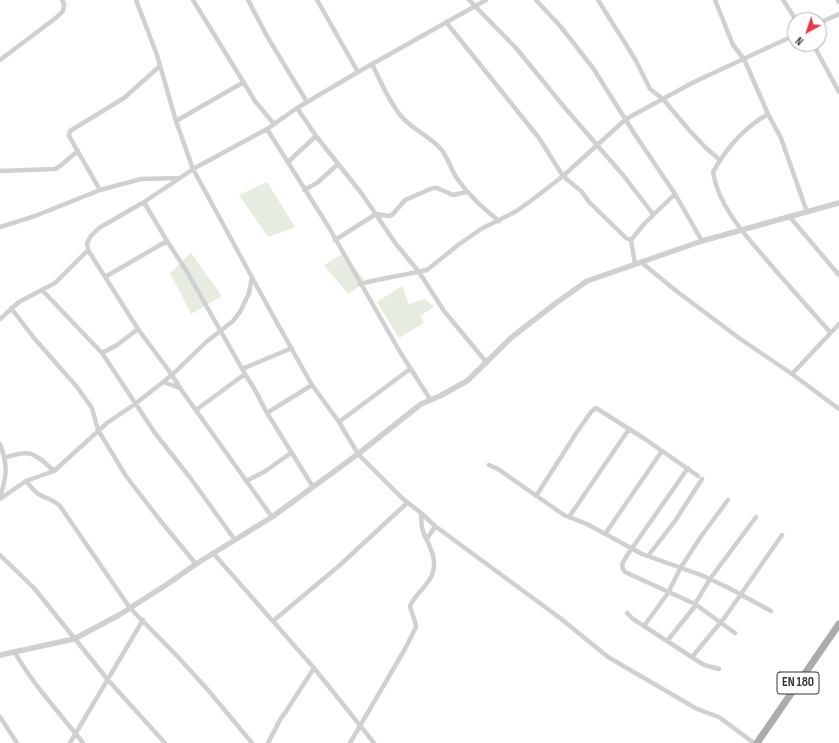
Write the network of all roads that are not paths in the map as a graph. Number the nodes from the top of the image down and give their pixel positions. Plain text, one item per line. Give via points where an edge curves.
1 (62, 0) edge
2 (136, 0) edge
3 (192, 0) edge
4 (248, 0) edge
5 (317, 0) edge
6 (469, 0) edge
7 (486, 0) edge
8 (536, 0) edge
9 (598, 0) edge
10 (715, 0) edge
11 (783, 0) edge
12 (476, 5) junction
13 (791, 12) edge
14 (839, 14) edge
15 (827, 19) edge
16 (446, 22) junction
17 (787, 39) edge
18 (817, 52) edge
19 (744, 59) junction
20 (0, 60) edge
21 (372, 64) junction
22 (160, 66) junction
23 (358, 72) junction
24 (244, 82) junction
25 (839, 92) edge
26 (663, 99) junction
27 (308, 102) junction
28 (297, 108) junction
29 (768, 114) junction
30 (626, 119) junction
31 (176, 121) junction
32 (274, 124) junction
33 (267, 129) junction
34 (316, 136) junction
35 (597, 144) junction
36 (78, 151) junction
37 (720, 160) junction
38 (288, 162) junction
39 (338, 164) junction
40 (193, 169) junction
41 (0, 171) edge
42 (563, 176) junction
43 (180, 178) junction
44 (100, 190) junction
45 (304, 190) junction
46 (467, 192) junction
47 (675, 194) junction
48 (144, 202) junction
49 (839, 203) edge
50 (808, 212) junction
51 (376, 214) junction
52 (653, 214) junction
53 (789, 216) junction
54 (499, 221) junction
55 (0, 227) edge
56 (740, 230) junction
57 (335, 240) junction
58 (631, 240) junction
59 (167, 241) junction
60 (702, 241) junction
61 (88, 250) junction
62 (641, 262) junction
63 (635, 264) junction
64 (418, 272) junction
65 (839, 275) edge
66 (106, 277) junction
67 (252, 277) junction
68 (360, 284) junction
69 (42, 290) junction
70 (11, 308) junction
71 (0, 319) edge
72 (839, 324) edge
73 (138, 329) junction
74 (220, 330) junction
75 (830, 332) junction
76 (292, 348) junction
77 (102, 353) junction
78 (487, 363) junction
79 (410, 369) junction
80 (243, 371) junction
81 (792, 374) junction
82 (172, 375) junction
83 (163, 382) junction
84 (312, 385) junction
85 (180, 388) junction
86 (430, 399) junction
87 (136, 404) junction
88 (196, 410) junction
89 (839, 410) edge
90 (267, 413) junction
91 (339, 422) junction
92 (629, 429) junction
93 (98, 430) junction
94 (0, 444) edge
95 (662, 451) junction
96 (291, 453) junction
97 (358, 454) junction
98 (5, 458) junction
99 (489, 465) dead end
100 (688, 468) junction
101 (54, 471) junction
102 (698, 476) dead end
103 (702, 479) dead end
104 (246, 481) junction
105 (26, 482) junction
106 (313, 487) junction
107 (536, 496) junction
108 (0, 498) edge
109 (728, 500) dead end
110 (407, 503) junction
111 (421, 513) junction
112 (272, 517) junction
113 (569, 517) junction
114 (756, 517) dead end
115 (435, 526) junction
116 (605, 534) junction
117 (782, 535) dead end
118 (427, 538) junction
119 (235, 540) junction
120 (633, 549) junction
121 (213, 553) junction
122 (0, 555) edge
123 (648, 556) junction
124 (196, 564) junction
125 (681, 567) junction
126 (710, 579) junction
127 (668, 593) junction
128 (741, 594) junction
129 (695, 604) junction
130 (130, 608) junction
131 (771, 611) dead end
132 (627, 614) dead end
133 (143, 620) junction
134 (273, 621) junction
135 (720, 623) junction
136 (839, 624) edge
137 (644, 626) junction
138 (735, 633) dead end
139 (74, 639) junction
140 (667, 641) junction
141 (14, 651) junction
142 (0, 655) edge
143 (692, 657) junction
144 (314, 668) junction
145 (719, 669) dead end
146 (108, 680) junction
147 (0, 717) edge
148 (359, 725) junction
149 (75, 734) junction
150 (17, 743) edge
151 (70, 743) edge
152 (83, 743) edge
153 (165, 743) edge
154 (252, 743) edge
155 (268, 743) edge
156 (350, 743) edge
157 (374, 743) edge
158 (755, 743) edge

1 - 20 street via 63,11 57,17
2 - 22 street
3 - 24 street
4 - 27 street via 268,38
5 - 23 street
6 - 12 street
7 - 12 street
8 - 30 street via 589,62
9 - 26 street via 635,59 646,83
10 - 19 street via 733,45
11 - 13 street
12 - 16 street
12 - 35 street
14 - 15 street
16 - 21 street
16 - 42 street via 539,138
17 - 19 street
18 - 25 street
19 - 26 street
19 - 29 street
21 - 23 street
21 - 46 street via 402,118 438,146
22 - 31 street
22 - 36 street via 124,98 72,129 69,136
23 - 27 street
24 - 31 street
24 - 32 street
26 - 30 street
26 - 37 street via 689,130
27 - 28 street
28 - 32 street
28 - 34 street
29 - 37 street via 749,127
29 - 50 street via 781,138
30 - 35 street
30 - 47 street
31 - 40 street
32 - 33 street
33 - 38 street
33 - 40 street
34 - 38 street
34 - 39 street
35 - 42 street
35 - 52 street
36 - 41 street via 55,168
36 - 44 street
37 - 56 street via 713,172 714,180
38 - 45 street
39 - 45 street via 317,183
39 - 51 street
40 - 43 street
40 - 67 street
42 - 54 street
42 - 58 street
43 - 44 street via 141,179
43 - 48 street
44 - 55 street
45 - 57 street
46 - 51 street via 453,195 433,188 405,200 389,216
46 - 54 street
47 - 52 street
47 - 60 street
48 - 59 street
48 - 61 street via 99,228 87,243
49 - 50 street
50 - 53 street
51 - 57 street
51 - 64 street
52 - 58 street
53 - 56 street
53 - 65 street
54 - 64 street via 481,229 427,270
56 - 60 street
56 - 75 street
57 - 68 street
58 - 63 street
59 - 66 street
59 - 74 street
60 - 62 street
61 - 66 street
61 - 69 street via 55,283
62 - 63 street
62 - 81 street via 739,338
63 - 78 street via 587,281 512,337
64 - 68 street
64 - 78 street via 444,311
66 - 73 street
67 - 74 street via 249,293 240,312 233,321
67 - 76 street
68 - 79 street
69 - 70 street
69 - 77 street
70 - 71 street
70 - 93 street via 88,402
72 - 75 street
73 - 77 street
73 - 82 street
74 - 80 street
74 - 82 street
75 - 81 street
76 - 80 street
76 - 84 street
77 - 87 street
78 - 86 street via 467,381
79 - 86 street
79 - 91 street
80 - 88 street
80 - 90 street
81 - 89 street
82 - 83 street
82 - 85 street
83 - 85 street
83 - 87 street
84 - 90 street
84 - 91 street
85 - 88 street
86 - 97 street via 407,414
87 - 93 street
87 - 119 street
88 - 104 street
90 - 96 street
91 - 97 street
92 - 95 street
92 - 107 street via 598,408 594,409
92 - 113 street
93 - 101 street
93 - 124 street via 126,476
94 - 98 street
95 - 100 street
95 - 116 street
96 - 104 street
96 - 106 street
97 - 106 street
97 - 110 street
98 - 101 street via 24,452 32,454
98 - 108 street via 5,482
99 - 107 street
100 - 102 street
100 - 120 street
101 - 105 street
103 - 123 street via 675,521
104 - 112 street
105 - 108 street
105 - 130 street via 35,492 60,506
106 - 112 street
107 - 113 street
109 - 125 street
110 - 111 street
110 - 134 street via 340,565
111 - 115 street
111 - 118 street via 422,529
112 - 119 street
113 - 116 street
114 - 126 street
115 - 118 street
115 - 158 street via 560,618 608,657 697,709 719,718
116 - 120 street
117 - 128 street
118 - 148 street via 434,557 434,567 429,581 410,606 416,627
119 - 121 street
120 - 123 street
120 - 127 street via 622,565 622,570
121 - 124 street
121 - 134 street
122 - 139 street via 42,597
123 - 125 street
124 - 130 street
125 - 126 street
125 - 127 street
126 - 128 street
126 - 129 street
127 - 129 street
127 - 137 street
128 - 131 street
128 - 135 street
129 - 135 street
129 - 140 street
130 - 133 street
130 - 139 street
132 - 137 street
133 - 146 street
133 - 154 street via 208,690
134 - 144 street
135 - 138 street
135 - 143 street
136 - 158 main road, EN 180
137 - 140 street
139 - 141 street
139 - 146 street
140 - 143 street
141 - 142 street
141 - 149 street via 24,670
143 - 145 street via 704,665
144 - 148 street
144 - 155 street
146 - 149 street
146 - 153 street
147 - 150 street
148 - 156 street
148 - 157 street
149 - 151 street
149 - 152 street

